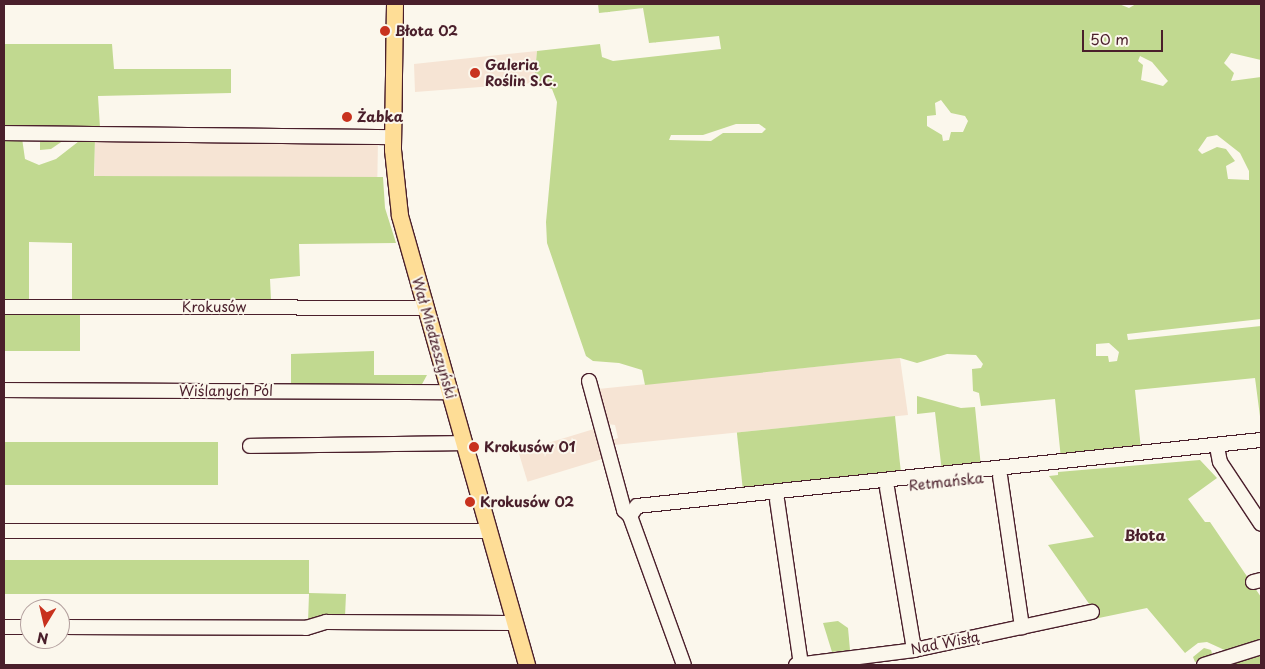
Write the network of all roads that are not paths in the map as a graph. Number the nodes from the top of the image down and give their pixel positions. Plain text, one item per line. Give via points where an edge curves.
1 (395, 4) edge
2 (4, 134) edge
3 (393, 137) junction
4 (4, 307) edge
5 (425, 308) junction
6 (589, 381) dead end
7 (4, 390) edge
8 (449, 392) junction
9 (1261, 440) edge
10 (463, 444) junction
11 (250, 446) dead end
12 (1261, 448) edge
13 (1218, 452) junction
14 (1000, 476) junction
15 (887, 488) junction
16 (777, 500) junction
17 (630, 516) junction
18 (1261, 524) edge
19 (4, 531) edge
20 (488, 531) junction
21 (1092, 612) dead end
22 (513, 623) junction
23 (4, 627) edge
24 (20, 627) edge
25 (70, 627) edge
26 (1022, 627) junction
27 (1261, 647) edge
28 (914, 650) junction
29 (527, 665) edge
30 (684, 665) edge
31 (796, 665) edge
32 (800, 665) edge
33 (1204, 665) edge

1 - 3 main road, Wał Miedzeszyński
2 - 3 street
3 - 5 main road, Wał Miedzeszyński via 398,206
4 - 5 street, Krokusów
5 - 8 main road, Wał Miedzeszyński
6 - 17 street via 624,510
7 - 8 street, Wiślanych Pól
8 - 10 main road, Wał Miedzeszyński
9 - 17 street via 637,506
10 - 11 street
10 - 20 main road, Wał Miedzeszyński
12 - 13 street, Retmańska
13 - 14 street, Retmańska
13 - 18 street via 1220,462
14 - 15 street, Retmańska
14 - 26 street
15 - 16 street, Retmańska
15 - 28 street
16 - 17 street, Retmańska
16 - 32 street
17 - 30 street
19 - 20 street
20 - 22 main road, Wał Miedzeszyński
21 - 26 street, Nad Wisłą
22 - 25 street via 326,622 306,628
22 - 29 main road, Wał Miedzeszyński
23 - 24 street
26 - 28 street, Nad Wisłą
27 - 33 street
28 - 32 street, Nad Wisłą
31 - 32 street, Nad Wisłą

